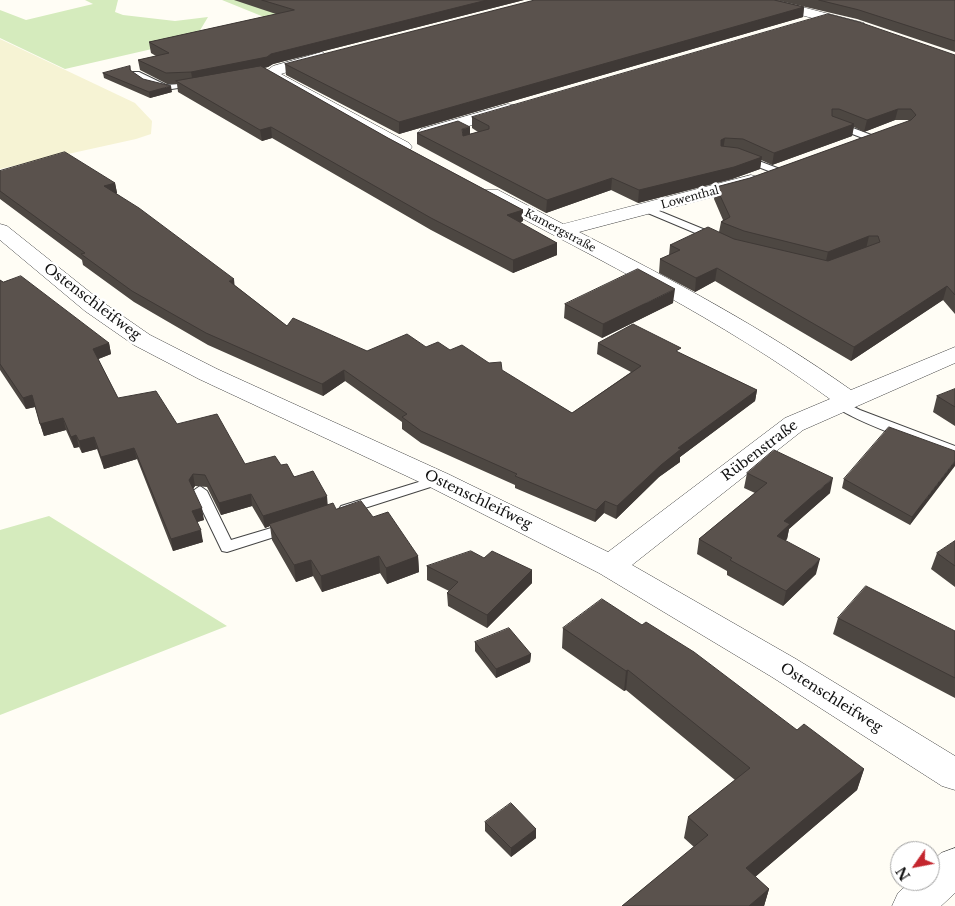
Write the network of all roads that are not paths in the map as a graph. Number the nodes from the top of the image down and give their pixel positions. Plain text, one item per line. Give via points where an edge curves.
1 (759, 0) edge
2 (826, 17) junction
3 (792, 27) edge
4 (871, 30) edge
5 (337, 54) edge
6 (136, 74) edge
7 (205, 83) edge
8 (524, 105) edge
9 (833, 124) edge
10 (891, 131) edge
11 (871, 138) junction
12 (395, 143) junction
13 (843, 148) edge
14 (731, 155) edge
15 (421, 156) edge
16 (796, 165) edge
17 (777, 171) junction
18 (473, 184) edge
19 (647, 209) junction
20 (0, 230) edge
21 (559, 231) junction
22 (728, 244) edge
23 (955, 354) edge
24 (843, 401) junction
25 (955, 451) edge
26 (438, 480) junction
27 (200, 491) dead end
28 (330, 514) edge
29 (302, 523) edge
30 (610, 566) junction
31 (955, 775) edge
32 (955, 866) edge
33 (913, 906) edge

1 - 2 street
2 - 3 street
2 - 4 street
5 - 12 street via 268,71
6 - 7 lane via 166,88
8 - 12 street via 460,128
9 - 11 lane
10 - 11 street
11 - 13 street
12 - 15 street
14 - 17 lane
16 - 17 street, Lowenthal
17 - 19 street, Lowenthal via 740,185
18 - 21 street, Kamergstraße
19 - 21 street, Lowenthal
19 - 22 lane
20 - 26 street, Ostenschleifweg via 92,306 142,340 208,374
21 - 24 street, Kamergstraße via 756,336 814,374
23 - 24 street, Rübenstraße
24 - 25 lane via 855,414
24 - 30 street, Rübenstraße via 794,424
26 - 28 lane
26 - 30 street, Ostenschleifweg
27 - 29 lane via 227,547
30 - 31 street, Ostenschleifweg via 784,668
32 - 33 street

